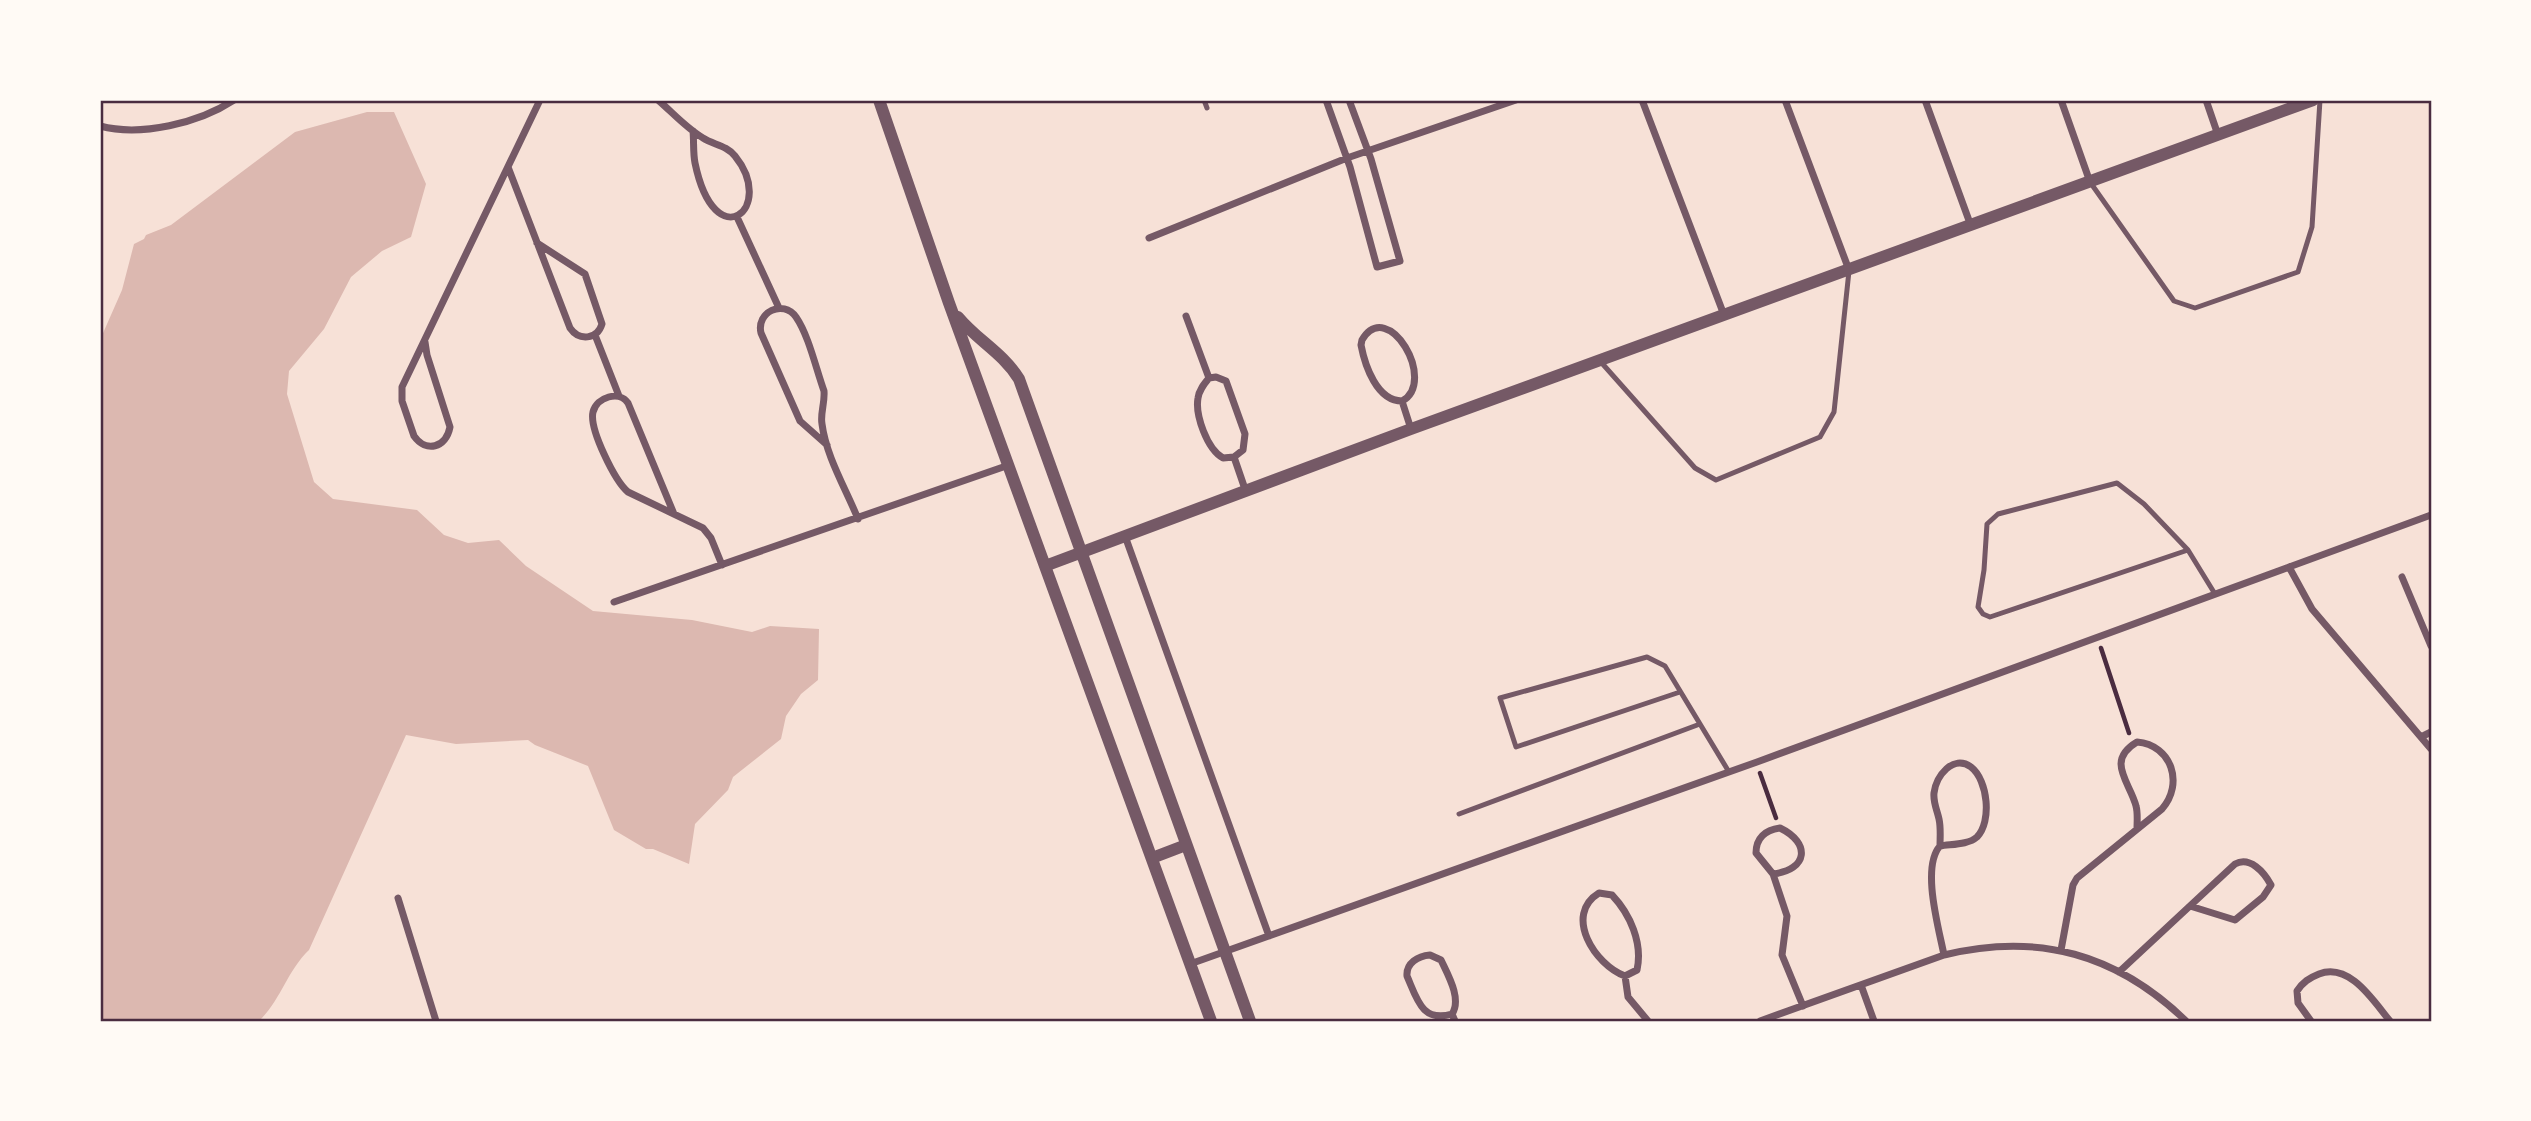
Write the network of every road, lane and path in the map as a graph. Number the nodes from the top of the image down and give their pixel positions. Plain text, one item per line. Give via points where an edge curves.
1 (234, 100) edge
2 (540, 100) edge
3 (658, 100) edge
4 (879, 100) edge
5 (1204, 100) edge
6 (1326, 100) edge
7 (1349, 100) edge
8 (1516, 100) edge
9 (1642, 100) edge
10 (1785, 100) edge
11 (1925, 100) edge
12 (2061, 100) edge
13 (2206, 100) edge
14 (2313, 100) edge
15 (2320, 100) edge
16 (1207, 108) dead end
17 (100, 126) edge
18 (693, 131) junction
19 (2218, 135) junction
20 (1367, 150) junction
21 (1347, 158) junction
22 (508, 167) junction
23 (2090, 182) junction
24 (737, 217) junction
25 (1971, 226) junction
26 (1149, 238) dead end
27 (537, 243) junction
28 (1849, 271) junction
29 (949, 303) junction
30 (779, 308) junction
31 (1186, 316) dead end
32 (1724, 316) junction
33 (595, 335) junction
34 (425, 342) junction
35 (1600, 361) junction
36 (1209, 378) junction
37 (619, 396) junction
38 (1402, 401) junction
39 (1411, 429) junction
40 (827, 445) junction
41 (1234, 457) junction
42 (1009, 466) junction
43 (1246, 492) junction
44 (674, 514) junction
45 (2431, 515) edge
46 (858, 519) junction
47 (1125, 536) junction
48 (2188, 550) junction
49 (1080, 552) junction
50 (722, 565) junction
51 (1045, 565) junction
52 (2289, 567) junction
53 (2402, 577) dead end
54 (2215, 594) junction
55 (614, 601) dead end
56 (2097, 637) junction
57 (2431, 646) edge
58 (1680, 692) junction
59 (1700, 724) junction
60 (2431, 732) edge
61 (2421, 737) junction
62 (2133, 745) junction
63 (2431, 749) edge
64 (1756, 762) junction
65 (1729, 772) junction
66 (1459, 814) dead end
67 (1780, 828) junction
68 (2137, 829) junction
69 (1185, 845) junction
70 (1940, 846) junction
71 (1152, 858) junction
72 (1773, 874) junction
73 (398, 898) dead end
74 (2190, 906) junction
75 (1269, 936) junction
76 (2061, 950) junction
77 (1225, 952) junction
78 (1944, 955) junction
79 (1191, 964) junction
80 (2119, 972) junction
81 (1625, 976) junction
82 (1861, 985) junction
83 (1803, 1006) junction
84 (1249, 1018) edge
85 (1454, 1018) edge
86 (436, 1021) edge
87 (1211, 1021) edge
88 (1648, 1021) edge
89 (1760, 1021) edge
90 (1874, 1021) edge
91 (2186, 1021) edge
92 (2311, 1021) edge
93 (2390, 1021) edge

1 - 17 street via 173,125
2 - 22 street
3 - 18 street
4 - 29 street
5 - 16 lane
6 - 21 street
7 - 20 street
8 - 20 street
9 - 32 street
10 - 28 street
11 - 25 street
12 - 23 street
13 - 19 street
14 - 19 street
15 - 23 lane via 2312,227 2298,272 2195,308 2174,301
18 - 24 street via 696,168 711,205 722,216
18 - 24 street via 724,146 741,166 750,195
19 - 23 street
20 - 21 street
20 - 21 street via 1400,261 1377,267
21 - 26 street
22 - 27 street
22 - 34 street
23 - 25 street
24 - 30 street
25 - 28 street
27 - 33 street via 570,328 578,336
27 - 33 street via 585,274 602,324
28 - 32 street
28 - 35 lane via 1834,412 1820,437 1716,480 1695,468
29 - 42 street
29 - 49 street via 968,329 998,352 1019,379
30 - 40 street via 795,316 824,391 821,422
30 - 40 street via 762,319 761,333 800,421
31 - 36 street
32 - 35 street
33 - 37 street
34 - 34 street via 401,396 414,436 430,446 443,443 450,427
35 - 39 street
36 - 41 street via 1199,394 1199,413 1213,450 1223,458
36 - 41 street via 1226,381 1245,434 1243,450
37 - 44 street via 628,403
37 - 44 street via 596,405 592,419 616,479 628,492
38 - 38 street via 1388,398 1375,383 1361,345 1369,331 1387,328 1401,341 1416,382 1411,395
38 - 39 street
39 - 43 street
40 - 46 street
41 - 43 street
42 - 46 street
42 - 51 street
43 - 47 street
44 - 50 street via 708,534
45 - 52 street
46 - 50 street
47 - 49 street
47 - 75 street
48 - 48 lane via 2117,483 1998,514 1987,524 1978,607 1990,617
48 - 54 lane
49 - 51 street
49 - 69 street
50 - 55 street
51 - 71 street
52 - 54 street
52 - 61 street via 2312,609
53 - 57 street
54 - 56 street
56 - 62 path
56 - 64 street
58 - 58 lane via 1665,666 1647,657 1500,698 1516,747
58 - 59 lane
59 - 65 lane
59 - 66 lane
60 - 61 street
61 - 63 street
62 - 68 street via 2125,751 2121,764 2136,805
62 - 68 street via 2156,745 2171,766 2165,806
64 - 65 street
64 - 67 path
65 - 75 street
67 - 72 street via 1763,834 1756,848 1758,858
67 - 72 street via 1795,838 1801,853 1791,871
68 - 76 street via 2075,881
69 - 71 street
69 - 77 street
70 - 70 street via 1972,840 1986,818 1988,806 1980,779 1970,766 1948,766 1938,779 1934,800
70 - 78 street via 1934,853 1933,895
71 - 79 street
72 - 83 street via 1787,916 1783,960
73 - 86 street
74 - 74 street via 2244,860 2271,885 2235,920
74 - 80 street
75 - 77 street
76 - 78 street via 2019,945
76 - 80 street
77 - 79 street
77 - 84 street
78 - 82 street
79 - 87 street
80 - 91 street
81 - 81 street via 1639,966 1633,928 1612,895 1599,893 1584,908 1587,937 1600,958
81 - 88 street via 1628,998
82 - 83 street
82 - 90 street
83 - 89 street
85 - 85 street via 1454,993 1441,960 1430,954 1415,959 1407,976 1420,1004 1436,1017
92 - 93 street via 2298,1003 2297,991 2308,979 2329,972 2358,983

